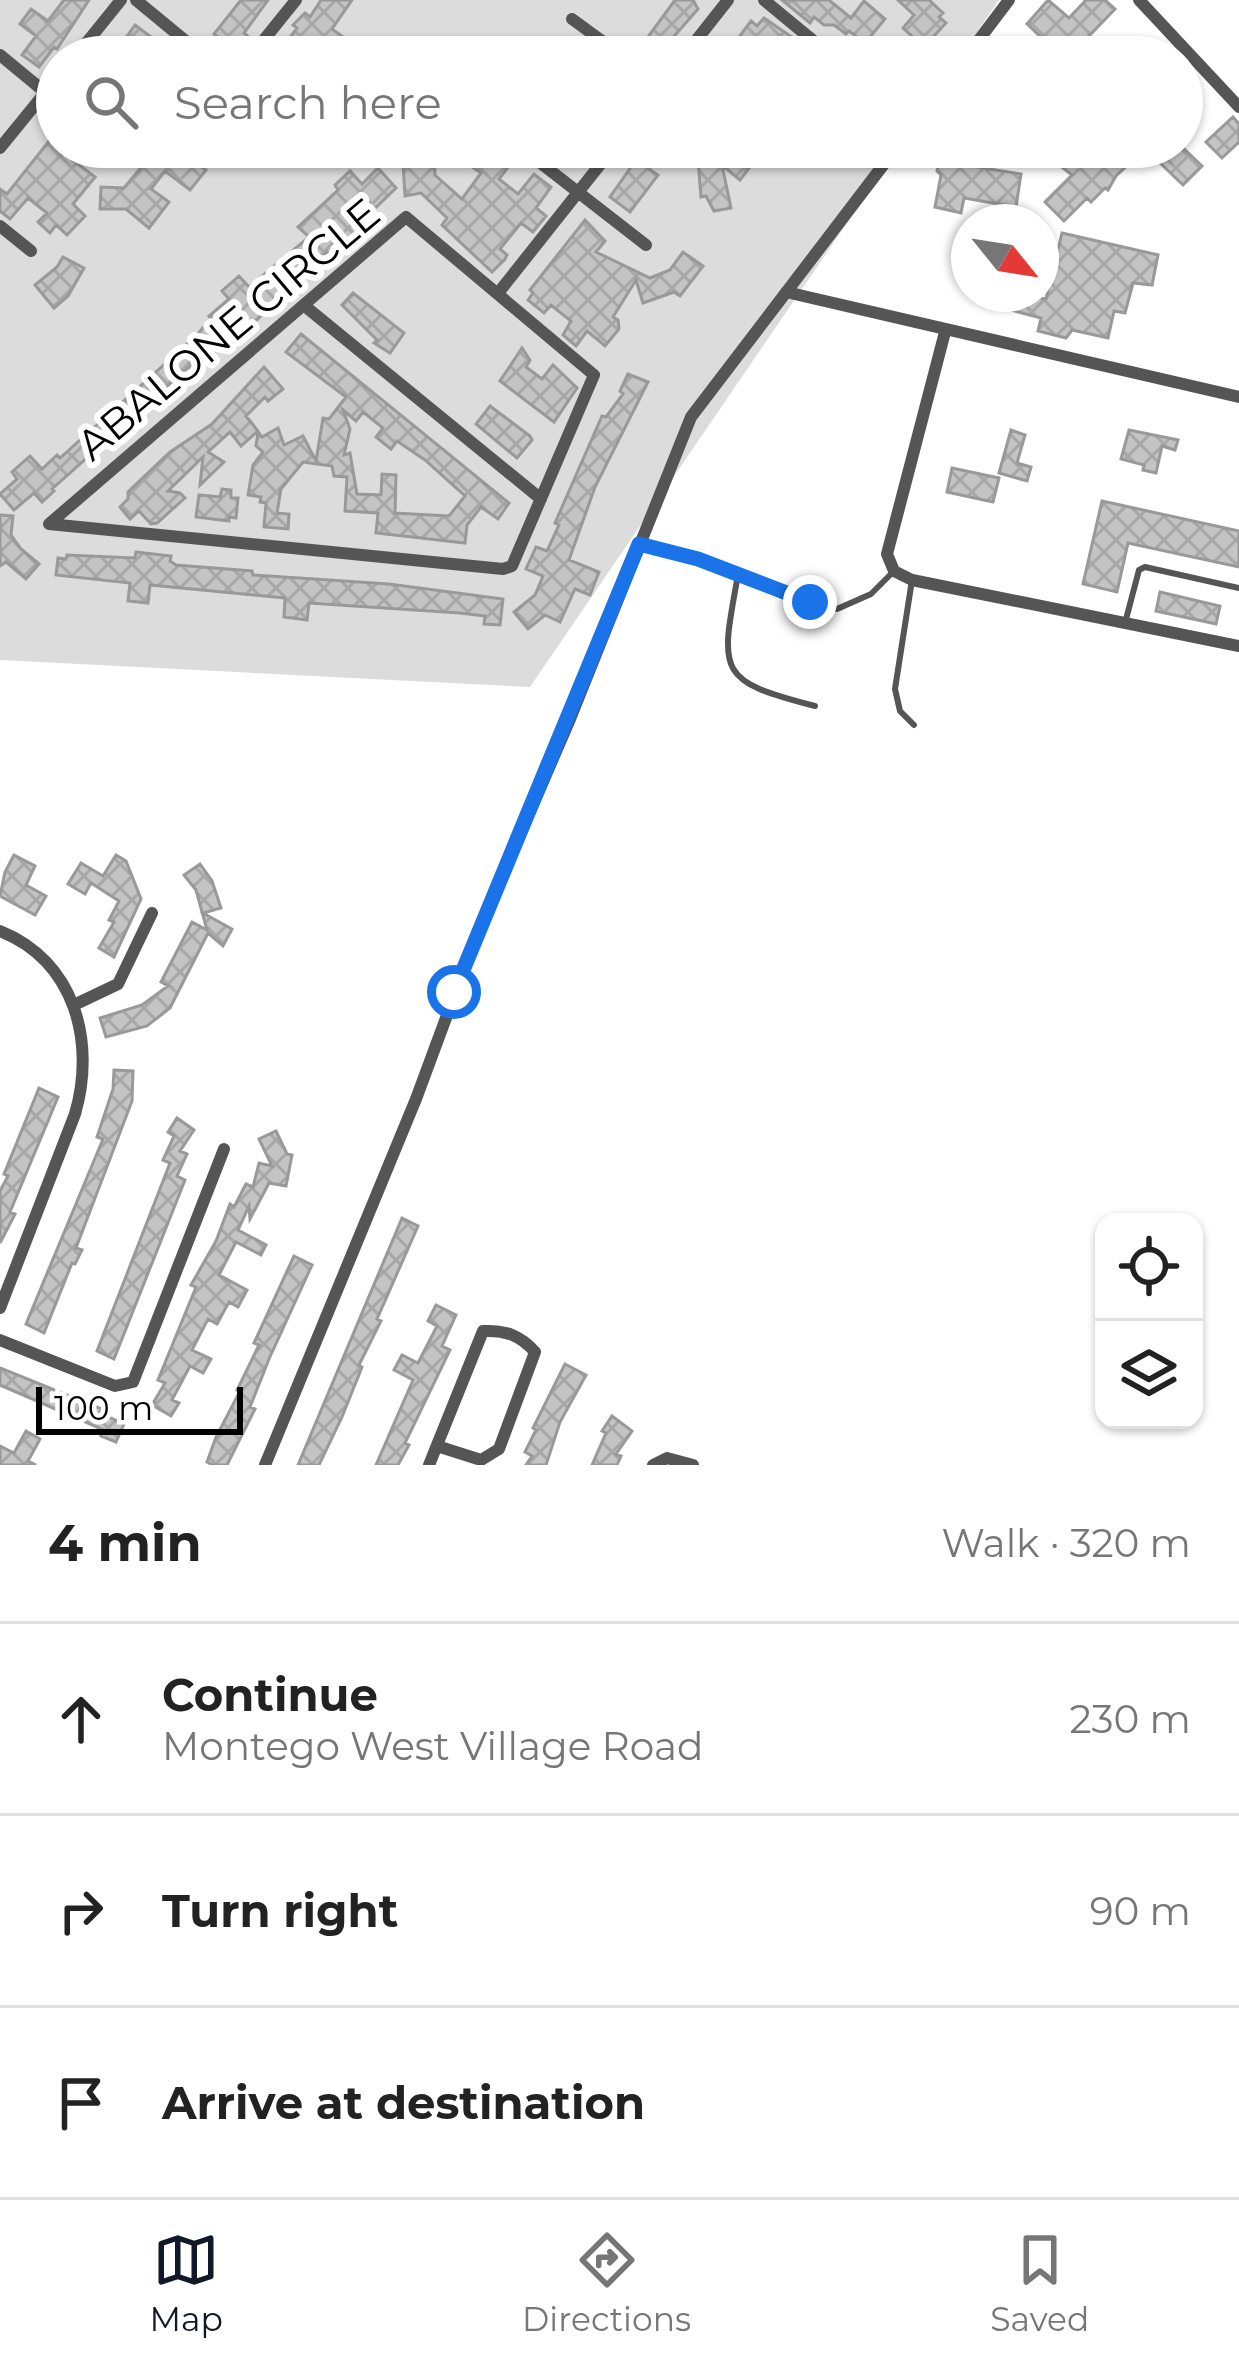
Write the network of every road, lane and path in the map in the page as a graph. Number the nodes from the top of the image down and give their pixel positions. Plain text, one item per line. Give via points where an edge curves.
1 (122, 0) edge
2 (136, 0) edge
3 (296, 0) edge
4 (728, 0) edge
5 (764, 0) edge
6 (984, 0) edge
7 (1009, 0) edge
8 (1138, 0) edge
9 (1000, 13) junction
10 (572, 19) dead end
11 (92, 36) edge
12 (180, 36) edge
13 (267, 36) edge
14 (595, 36) edge
15 (699, 36) edge
16 (808, 36) edge
17 (982, 36) edge
18 (1172, 36) edge
19 (0, 55) edge
20 (1203, 69) edge
21 (36, 85) edge
22 (36, 104) edge
23 (1239, 107) edge
24 (0, 148) edge
25 (547, 168) edge
26 (598, 168) edge
27 (881, 168) edge
28 (579, 193) junction
29 (0, 226) edge
30 (646, 245) dead end
31 (31, 251) dead end
32 (499, 292) junction
33 (786, 292) junction
34 (306, 307) junction
35 (945, 332) junction
36 (1239, 397) edge
37 (541, 499) junction
38 (639, 544) junction
39 (894, 572) junction
40 (738, 575) junction
41 (912, 580) junction
42 (1239, 588) edge
43 (1125, 623) junction
44 (1239, 646) edge
45 (815, 706) dead end
46 (914, 725) dead end
47 (152, 913) dead end
48 (0, 931) edge
49 (76, 1004) junction
50 (224, 1150) dead end
51 (0, 1308) edge
52 (0, 1340) edge
53 (437, 1446) junction
54 (265, 1465) edge
55 (430, 1465) edge
56 (653, 1465) edge
57 (693, 1465) edge

1 - 11 street
2 - 12 street
3 - 13 street
4 - 15 street
5 - 16 street
6 - 9 street
7 - 9 street
8 - 18 street
9 - 17 street
10 - 14 street
19 - 21 street
20 - 23 street
22 - 24 street
25 - 28 street
26 - 28 street
27 - 33 street
28 - 30 street
28 - 32 street
29 - 31 street
32 - 34 street, ABALONE CIRCLE via 406,217
32 - 37 street, ABALONE CIRCLE via 593,375
33 - 35 street
33 - 38 street via 691,417
34 - 37 street
34 - 37 street, ABALONE CIRCLE via 49,524 503,569 512,566
35 - 36 street
35 - 39 street via 887,554
38 - 40 lane
38 - 54 street
39 - 40 lane via 837,610
39 - 41 street
40 - 45 lane via 727,634 736,676 759,692
41 - 43 street
41 - 46 lane via 896,689 900,711
42 - 43 lane via 1144,567
43 - 44 street
47 - 49 street via 118,984
48 - 49 street via 46,963
49 - 51 street via 84,1084
50 - 52 street via 128,1385
53 - 53 street via 481,1460 499,1449 535,1352 526,1342 483,1331
53 - 55 street
56 - 57 street via 667,1458

